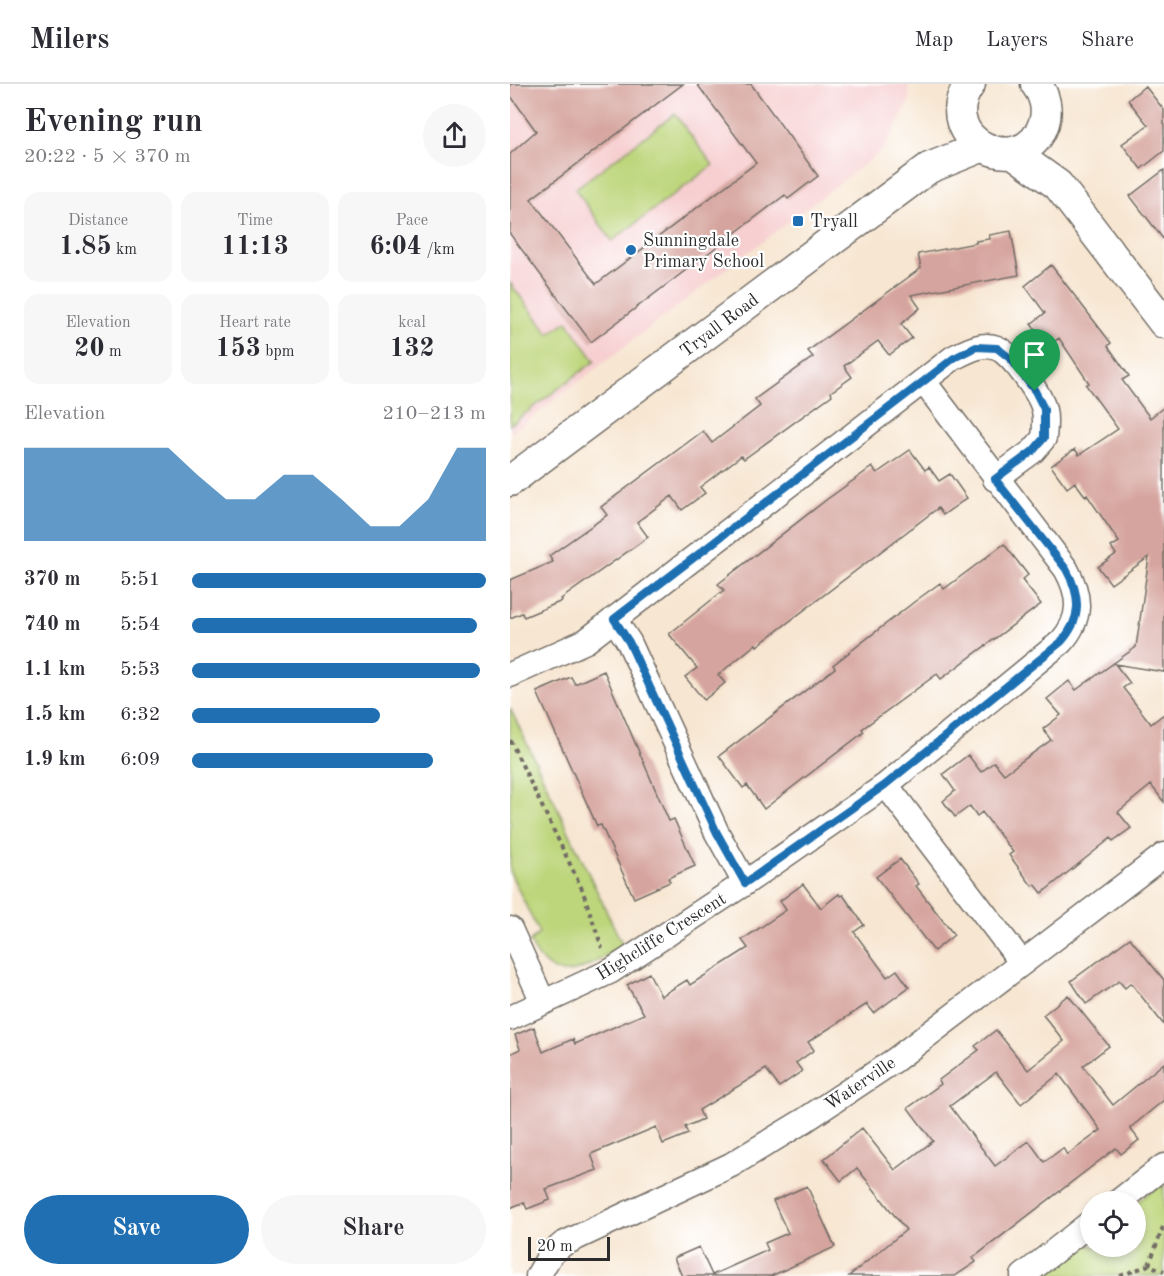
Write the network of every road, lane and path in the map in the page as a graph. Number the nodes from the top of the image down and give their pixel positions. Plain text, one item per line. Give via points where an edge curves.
1 (1060, 84) edge
2 (964, 95) edge
3 (1042, 106) edge
4 (981, 147) junction
5 (1012, 152) junction
6 (928, 168) junction
7 (1058, 185) junction
8 (1164, 323) edge
9 (924, 382) junction
10 (995, 479) junction
11 (510, 482) edge
12 (614, 619) junction
13 (510, 675) edge
14 (510, 740) edge
15 (885, 785) junction
16 (1164, 855) edge
17 (745, 883) junction
18 (510, 929) edge
19 (1022, 963) junction
20 (611, 971) junction
21 (543, 1002) junction
22 (510, 1018) edge
23 (1164, 1166) edge
24 (1132, 1191) edge
25 (1164, 1224) edge
26 (1080, 1231) edge
27 (1149, 1265) junction
28 (1164, 1271) edge
29 (538, 1276) edge
30 (1023, 1276) edge
31 (1119, 1276) edge

1 - 3 street
2 - 4 street via 968,135
2 - 6 street, Tryall Road
3 - 5 street via 1039,134
3 - 7 street
4 - 5 street via 999,153
4 - 6 street, Tryall Road
5 - 7 street
6 - 11 street, Tryall Road
7 - 8 street
9 - 10 street, Highcliffe Crescent
9 - 10 street via 954,358 976,347 997,348 1011,359 1035,391 1044,409 1044,438
9 - 12 street
10 - 15 street, Highcliffe Crescent via 1075,585 1077,605 1072,630
12 - 13 street via 586,641
12 - 17 street, Highcliffe Crescent via 629,642 717,833
14 - 20 path via 582,889
15 - 17 street, Highcliffe Crescent
15 - 19 street
16 - 19 street, Waterville
17 - 20 street, Highcliffe Crescent
18 - 21 street
19 - 29 street, Waterville via 895,1060 805,1120 731,1165 563,1244 550,1255
20 - 21 street, Highcliffe Crescent
21 - 22 street, Highcliffe Crescent
23 - 24 street
25 - 27 path
26 - 30 street
27 - 28 path
27 - 31 path

